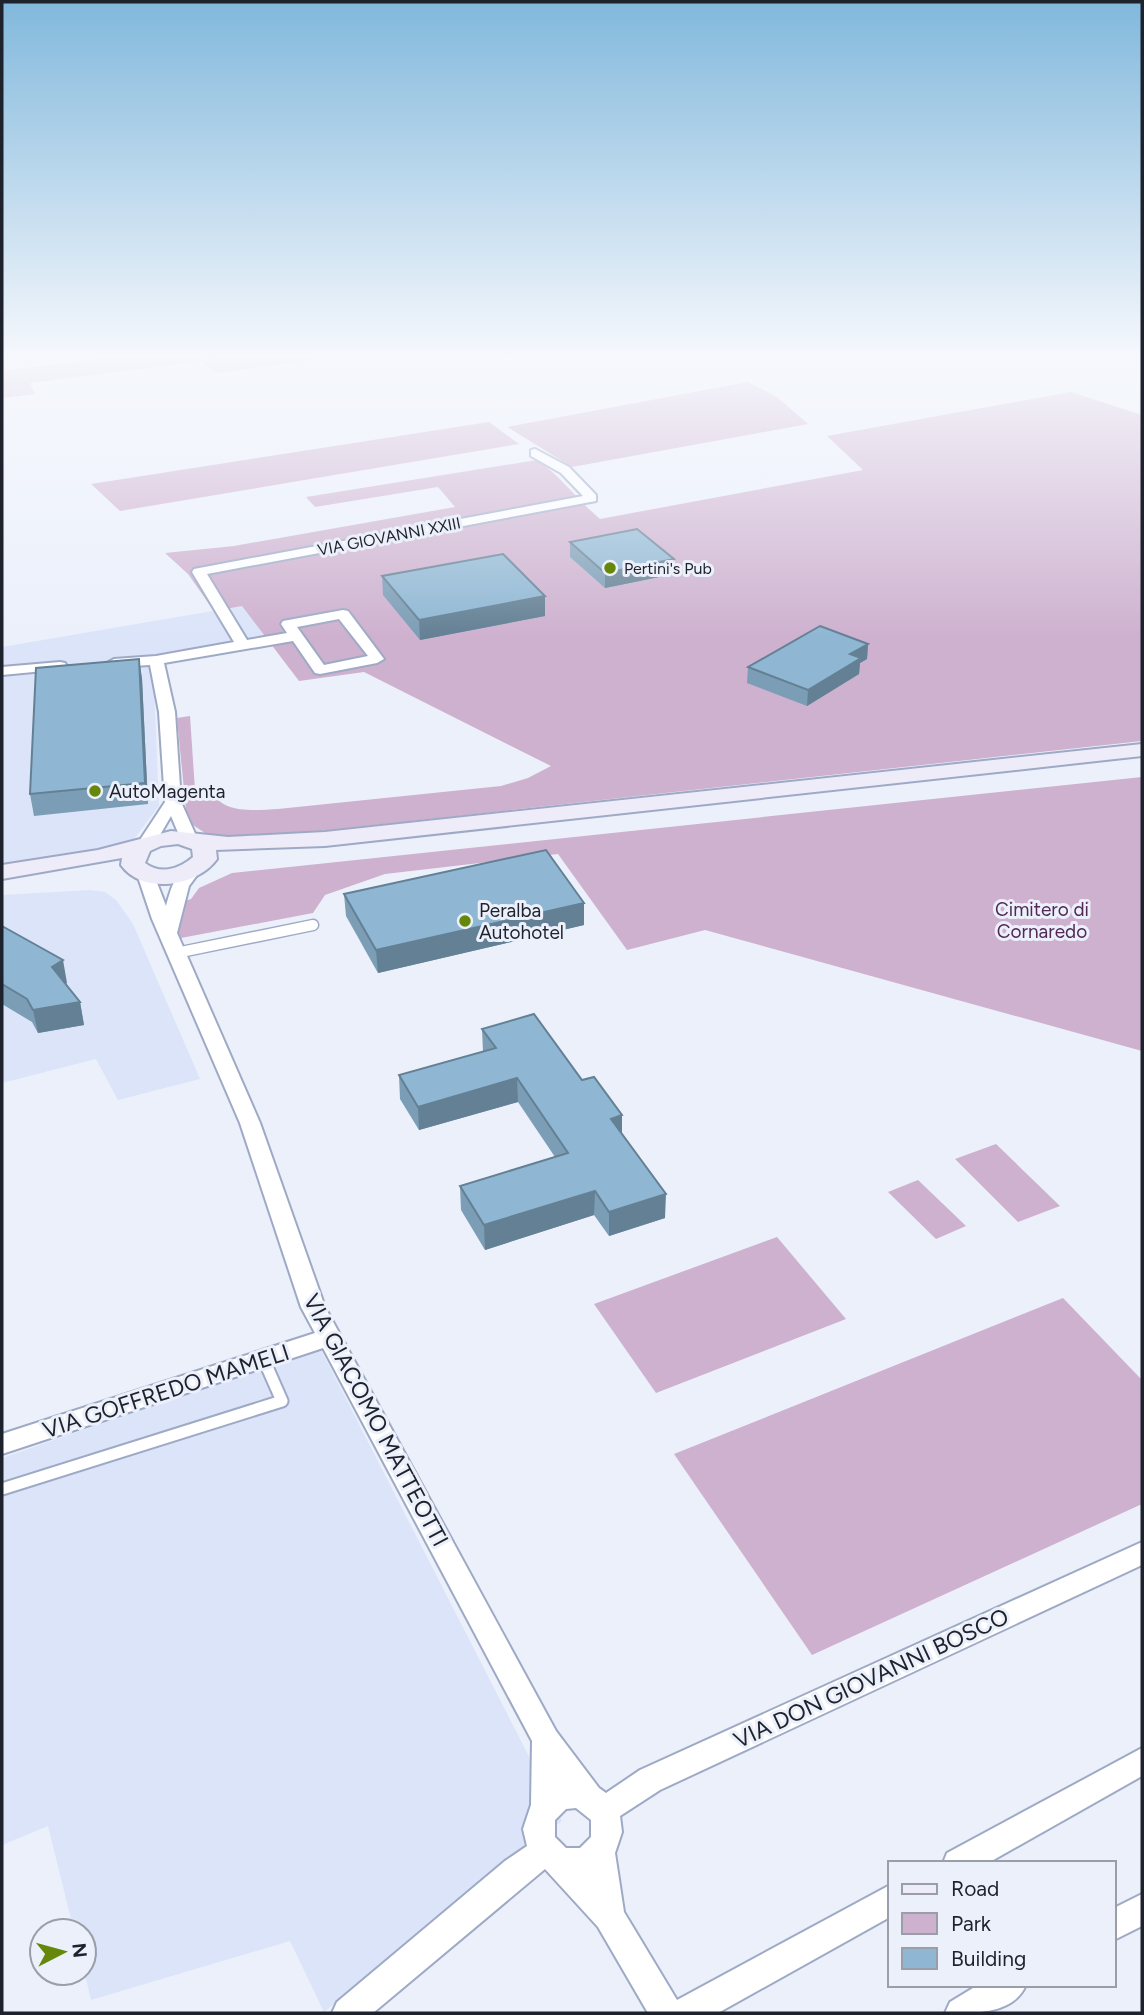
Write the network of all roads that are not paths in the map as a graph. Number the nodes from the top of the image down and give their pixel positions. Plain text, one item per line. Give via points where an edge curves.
1 (535, 453) dead end
2 (296, 636) junction
3 (243, 646) junction
4 (156, 660) junction
5 (105, 663) edge
6 (79, 665) edge
7 (2, 671) edge
8 (1142, 750) edge
9 (173, 802) junction
10 (325, 839) junction
11 (193, 840) junction
12 (144, 844) junction
13 (195, 868) junction
14 (142, 872) junction
15 (2, 874) edge
16 (313, 925) dead end
17 (172, 943) junction
18 (331, 1337) junction
19 (264, 1360) junction
20 (2, 1444) edge
21 (2, 1489) edge
22 (1142, 1553) edge
23 (547, 1740) junction
24 (1142, 1760) edge
25 (596, 1805) junction
26 (546, 1807) junction
27 (600, 1852) junction
28 (552, 1856) junction
29 (962, 1861) edge
30 (888, 1901) edge
31 (1142, 1909) edge
32 (609, 1916) junction
33 (1116, 1924) edge
34 (1006, 1987) edge
35 (348, 2013) edge
36 (666, 2013) edge
37 (686, 2013) edge
38 (961, 2013) edge

1 - 3 street, VIA GIOVANNI XXIII via 565,470 592,498 199,572
2 - 2 street via 288,624 343,614 377,659 320,670
2 - 3 street
3 - 4 street
4 - 5 street
4 - 9 street via 167,712
6 - 7 street
8 - 10 street
9 - 11 street
9 - 12 street
10 - 11 street via 228,844
10 - 13 street via 241,854
11 - 12 street via 167,837
11 - 13 street via 206,853
12 - 14 street via 132,858
12 - 15 street
13 - 14 street via 168,877
13 - 17 street via 180,886
14 - 15 street
14 - 17 street, VIA GIACOMO MATTEOTTI via 155,893 160,921
16 - 17 lane
17 - 18 street, VIA GIACOMO MATTEOTTI via 250,1123 313,1307
18 - 19 street, VIA GOFFREDO MAMELI
18 - 23 street, VIA GIACOMO MATTEOTTI
19 - 20 street, VIA GOFFREDO MAMELI
19 - 21 lane via 282,1401
22 - 25 street, VIA DON GIOVANNI BOSCO
23 - 25 street, VIA GIACOMO MATTEOTTI
23 - 26 street, VIA GIACOMO MATTEOTTI
24 - 29 street
25 - 26 street via 566,1796
25 - 27 street via 608,1832
26 - 28 street via 537,1834
27 - 28 street via 581,1862
27 - 32 street
28 - 32 street
28 - 35 street via 516,1871
30 - 37 street
31 - 33 street
32 - 36 street
34 - 38 street

